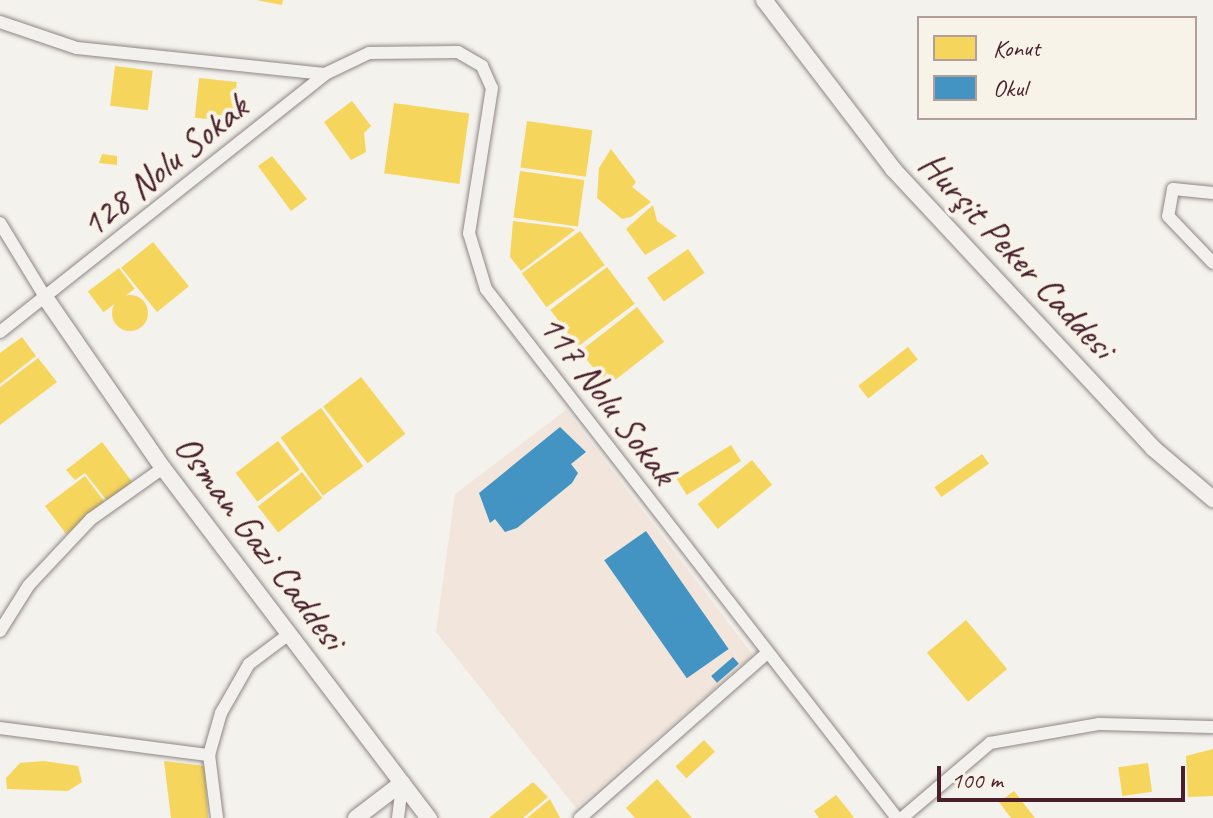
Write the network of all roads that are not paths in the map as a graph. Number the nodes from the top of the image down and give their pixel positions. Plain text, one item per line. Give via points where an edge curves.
1 (764, 0) edge
2 (0, 22) edge
3 (369, 53) joint
4 (325, 74) junction
5 (1213, 193) edge
6 (0, 223) edge
7 (1213, 263) edge
8 (47, 300) junction
9 (0, 332) edge
10 (163, 468) junction
11 (1213, 499) edge
12 (0, 631) edge
13 (289, 634) junction
14 (766, 654) junction
15 (1213, 727) edge
16 (0, 728) edge
17 (209, 755) junction
18 (402, 783) junction
19 (217, 818) edge
20 (356, 818) edge
21 (398, 818) edge
22 (429, 818) edge
23 (580, 818) edge
24 (899, 818) edge

1 - 11 street, Hurşit Peker Caddesi via 893,169 1153,448
2 - 4 street via 77,48
3 - 4 street, 128 Nolu Sokak
3 - 14 street, 117 Nolu Sokak via 458,52 482,66 492,88 469,233 486,289
4 - 8 street, 128 Nolu Sokak
5 - 7 street via 1173,189 1168,216
6 - 8 street
8 - 9 street, 128 Nolu Sokak
8 - 10 street, Osman Gazi Caddesi
10 - 12 street via 91,519 29,585
10 - 13 street, Osman Gazi Caddesi
13 - 17 street via 249,664 221,713
13 - 18 street, Osman Gazi Caddesi
14 - 23 street
14 - 24 street, 117 Nolu Sokak
15 - 24 street via 1099,724 990,743
16 - 17 street
17 - 19 street
18 - 20 street
18 - 21 street
18 - 22 street, Osman Gazi Caddesi

